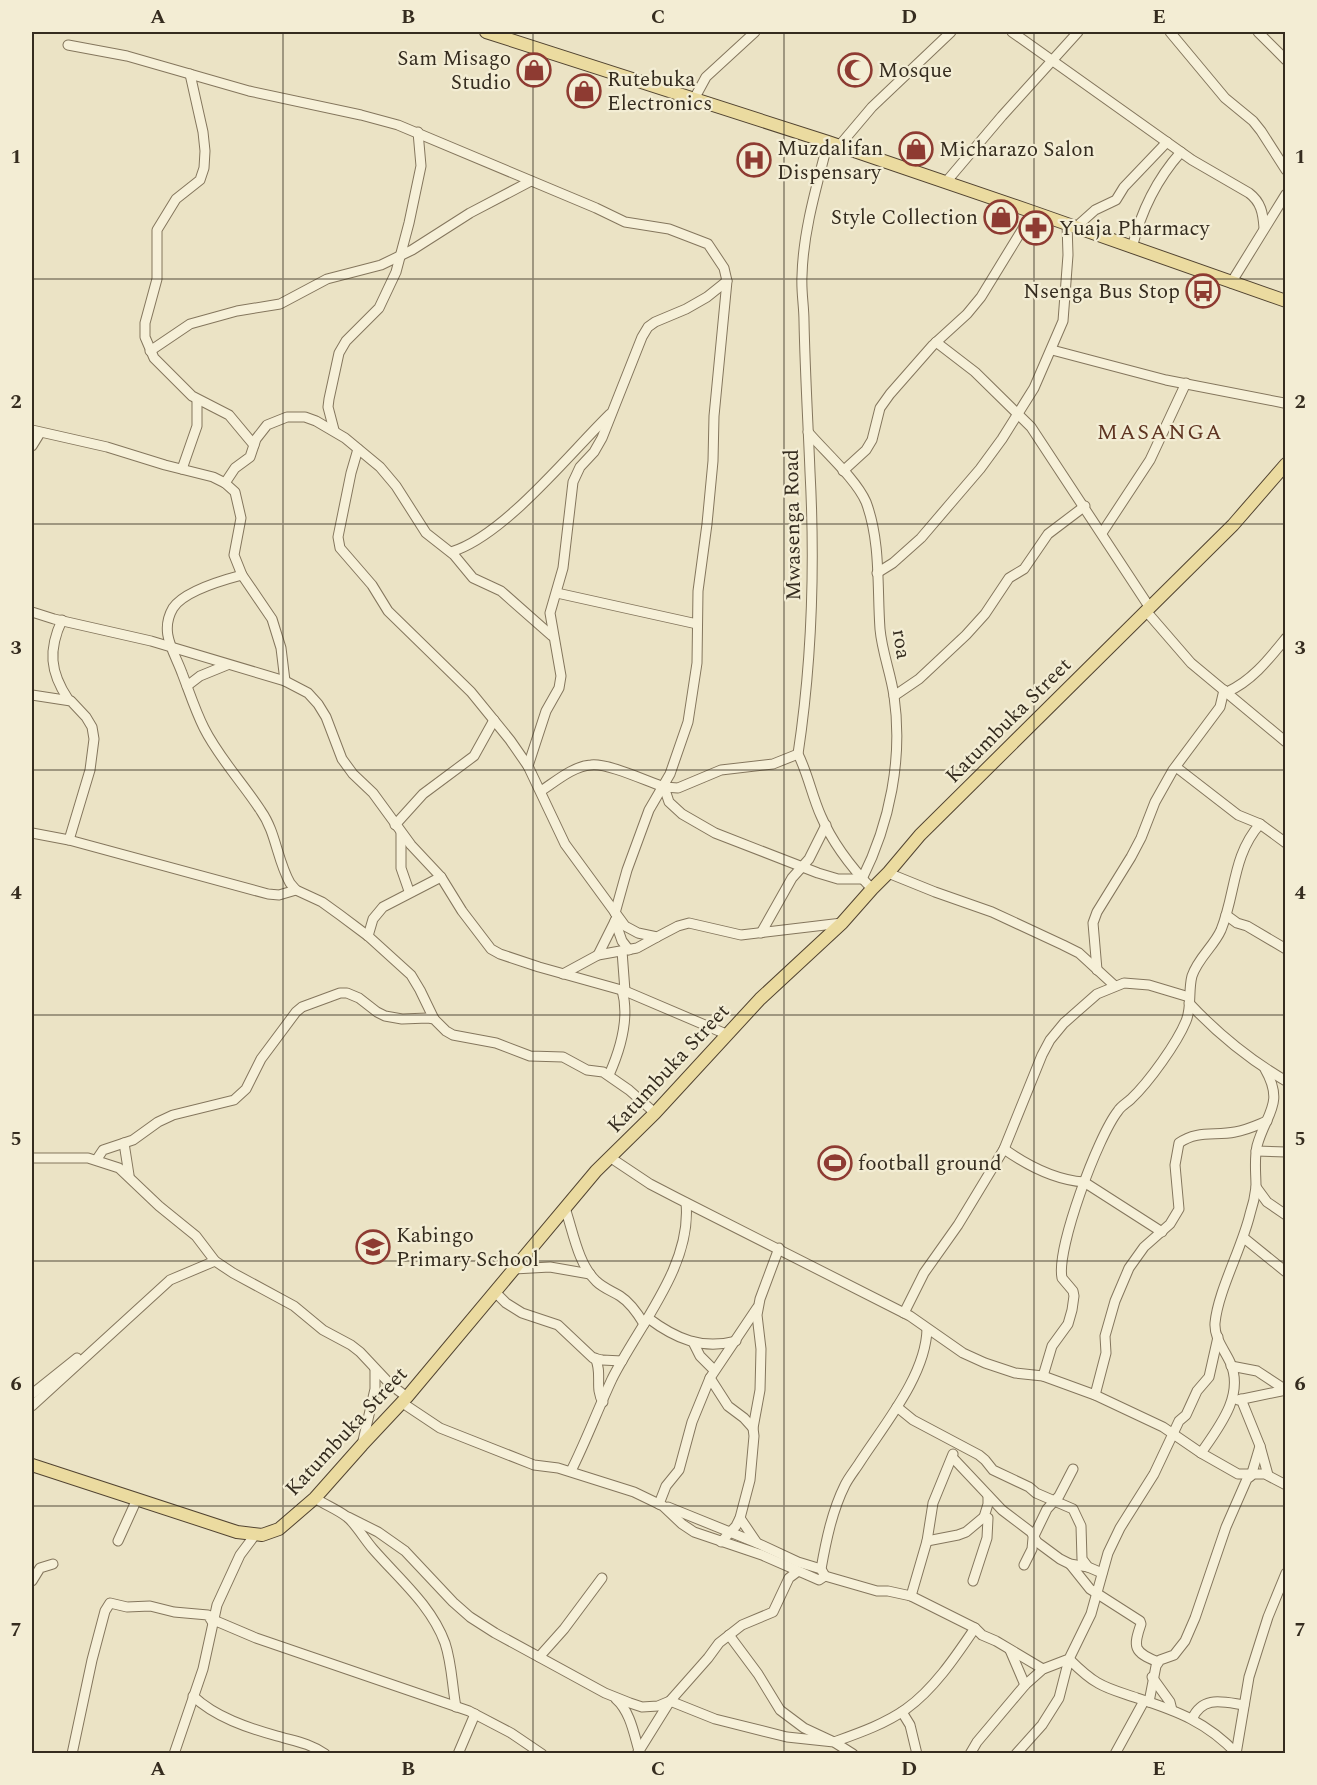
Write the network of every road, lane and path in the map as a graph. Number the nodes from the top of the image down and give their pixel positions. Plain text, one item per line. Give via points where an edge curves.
1 (486, 32) edge
2 (755, 32) edge
3 (951, 32) edge
4 (1012, 32) edge
5 (1078, 32) edge
6 (1170, 32) edge
7 (1258, 32) edge
8 (68, 45) dead end
9 (1053, 59) junction
10 (1286, 60) edge
11 (190, 74) junction
12 (694, 99) junction
13 (418, 132) junction
14 (1167, 142) junction
15 (834, 144) junction
16 (1181, 152) junction
17 (1286, 170) edge
18 (531, 181) junction
19 (946, 182) junction
20 (1286, 194) edge
21 (1033, 212) junction
22 (1071, 225) junction
23 (1263, 228) junction
24 (1132, 248) junction
25 (400, 255) junction
26 (727, 281) junction
27 (1231, 283) junction
28 (1286, 301) edge
29 (936, 342) junction
30 (1052, 350) junction
31 (150, 351) junction
32 (1186, 384) junction
33 (197, 400) junction
34 (1284, 403) edge
35 (611, 412) junction
36 (1019, 415) junction
37 (334, 430) junction
38 (36, 431) edge
39 (808, 432) junction
40 (254, 445) junction
41 (32, 446) edge
42 (358, 449) junction
43 (1286, 464) edge
44 (182, 469) junction
45 (843, 471) junction
46 (225, 483) junction
47 (1085, 506) junction
48 (1102, 533) junction
49 (451, 552) junction
50 (877, 573) junction
51 (242, 575) junction
52 (557, 593) junction
53 (1148, 609) junction
54 (32, 612) edge
55 (62, 620) junction
56 (697, 624) junction
57 (554, 638) junction
58 (1286, 638) edge
59 (169, 647) junction
60 (228, 664) junction
61 (285, 681) junction
62 (187, 686) junction
63 (1226, 691) junction
64 (32, 695) edge
65 (894, 696) junction
66 (68, 699) junction
67 (494, 720) junction
68 (1286, 742) edge
69 (798, 754) junction
70 (528, 766) junction
71 (1176, 767) junction
72 (664, 787) junction
73 (541, 791) junction
74 (1260, 824) junction
75 (826, 825) junction
76 (398, 829) junction
77 (32, 833) edge
78 (69, 840) junction
79 (1286, 843) edge
80 (801, 867) junction
81 (888, 873) junction
82 (441, 877) junction
83 (862, 879) junction
84 (872, 889) junction
85 (296, 890) junction
86 (409, 891) junction
87 (1226, 915) junction
88 (616, 917) junction
89 (842, 923) junction
90 (762, 933) junction
91 (368, 936) junction
92 (657, 937) junction
93 (1286, 949) edge
94 (626, 950) junction
95 (598, 955) junction
96 (1097, 970) junction
97 (563, 974) junction
98 (1115, 986) junction
99 (623, 990) junction
100 (1189, 1000) junction
101 (434, 1019) junction
102 (726, 1034) junction
103 (1265, 1069) junction
104 (609, 1075) junction
105 (1286, 1081) edge
106 (655, 1113) junction
107 (1268, 1121) junction
108 (124, 1143) junction
109 (1004, 1149) junction
110 (1256, 1151) junction
111 (1286, 1152) edge
112 (32, 1158) edge
113 (611, 1158) junction
114 (97, 1159) junction
115 (129, 1175) junction
116 (1084, 1182) junction
117 (1256, 1187) junction
118 (686, 1203) junction
119 (565, 1208) junction
120 (1286, 1215) edge
121 (1162, 1232) junction
122 (1244, 1238) junction
123 (779, 1248) junction
124 (215, 1261) junction
125 (514, 1269) junction
126 (1286, 1272) edge
127 (590, 1274) junction
128 (495, 1292) junction
129 (759, 1306) junction
130 (904, 1313) junction
131 (646, 1321) junction
132 (927, 1329) junction
133 (1218, 1337) junction
134 (736, 1341) junction
135 (693, 1342) junction
136 (595, 1358) junction
137 (622, 1360) junction
138 (1232, 1366) junction
139 (375, 1369) junction
140 (712, 1374) junction
141 (1043, 1376) junction
142 (1271, 1379) junction
143 (32, 1394) edge
144 (1095, 1395) junction
145 (1259, 1395) junction
146 (1241, 1399) junction
147 (404, 1400) junction
148 (1231, 1401) junction
149 (603, 1402) junction
150 (32, 1406) edge
151 (897, 1407) junction
152 (753, 1428) junction
153 (1172, 1435) junction
154 (956, 1443) junction
155 (362, 1445) junction
156 (1260, 1446) junction
157 (1201, 1453) junction
158 (953, 1458) junction
159 (32, 1465) edge
160 (1073, 1469) dead end
161 (571, 1471) junction
162 (1268, 1475) junction
163 (1251, 1476) junction
164 (1286, 1485) edge
165 (988, 1496) junction
166 (315, 1498) junction
167 (137, 1499) junction
168 (1053, 1501) junction
169 (661, 1505) junction
170 (348, 1517) junction
171 (1011, 1517) junction
172 (740, 1518) junction
173 (986, 1518) junction
174 (730, 1532) junction
175 (255, 1535) junction
176 (1033, 1538) junction
177 (118, 1541) dead end
178 (927, 1541) junction
179 (721, 1542) junction
180 (758, 1543) junction
181 (53, 1564) dead end
182 (1071, 1564) junction
183 (1024, 1565) dead end
184 (1088, 1567) junction
185 (797, 1572) junction
186 (823, 1572) junction
187 (1102, 1573) junction
188 (1286, 1573) edge
189 (602, 1578) dead end
190 (32, 1581) edge
191 (973, 1581) dead end
192 (1097, 1593) junction
193 (911, 1596) junction
194 (1276, 1599) junction
195 (1286, 1605) edge
196 (213, 1623) junction
197 (975, 1628) junction
198 (729, 1635) junction
199 (1010, 1650) junction
200 (539, 1657) junction
201 (1069, 1659) junction
202 (1158, 1662) junction
203 (1043, 1669) junction
204 (1152, 1677) junction
205 (1025, 1685) junction
206 (612, 1695) junction
207 (193, 1696) junction
208 (670, 1701) junction
209 (1146, 1701) junction
210 (1244, 1706) junction
211 (456, 1707) junction
212 (1172, 1710) junction
213 (902, 1712) junction
214 (475, 1714) junction
215 (1192, 1719) junction
216 (834, 1742) junction
217 (638, 1752) edge
218 (852, 1753) edge
219 (1236, 1753) edge
220 (72, 1754) edge
221 (174, 1754) edge
222 (325, 1754) edge
223 (458, 1754) edge
224 (542, 1754) edge
225 (917, 1754) edge
226 (970, 1754) edge
227 (1016, 1754) edge
228 (1115, 1754) edge

1 - 12 main road
2 - 12 street via 706,77
3 - 15 street
4 - 9 street
5 - 9 street
6 - 17 street via 1225,98 1261,131
7 - 10 street
8 - 11 street
9 - 14 street
9 - 19 street
11 - 13 street
11 - 31 street via 205,159 200,180 176,199 157,230 157,279 145,323
12 - 15 main road
13 - 18 street
13 - 25 street via 421,166
14 - 16 street
14 - 22 street via 1116,200
15 - 19 main road
15 - 39 street, Mwasenga Road via 817,180 802,276
16 - 23 street via 1257,199
16 - 24 street via 1161,177 1137,227
18 - 25 street
18 - 26 street via 625,222 669,229 708,244 724,268
19 - 21 main road
20 - 23 street
21 - 22 main road
21 - 29 street via 981,297
22 - 24 main road
22 - 30 street via 1063,321
23 - 27 street
24 - 27 main road
25 - 31 street via 370,269 327,279 280,304 190,324
25 - 37 street via 382,302 339,353 328,408
26 - 35 street via 707,297 648,327
26 - 56 street
27 - 28 main road
29 - 36 street via 975,372
29 - 45 street via 890,394 880,408 866,450
30 - 32 street
30 - 36 street
31 - 33 street
32 - 34 street
32 - 48 street via 1150,460
33 - 40 street via 229,415
33 - 44 street via 197,426
35 - 49 street via 507,518 471,544
35 - 52 street via 602,438 573,482 564,568
36 - 47 street
36 - 50 street via 980,470 921,538
37 - 40 street via 305,417 287,417 267,425
37 - 42 street
38 - 41 street
38 - 44 street
39 - 45 street, roa
39 - 69 street, Mwasenga Road via 813,586
40 - 46 street via 249,458 235,468
42 - 49 street via 386,474 434,542
42 - 67 street via 338,537 339,548 392,614
43 - 53 main road, Katumbuka Street via 1233,525
44 - 46 street
45 - 50 street, roa via 865,501 873,530
46 - 51 street via 235,492 241,513 234,555
47 - 48 street
47 - 65 street via 1048,534 1024,569 1009,578 966,635 919,679
48 - 53 street
49 - 57 street via 473,578 501,591
50 - 65 street, roa via 881,633
51 - 59 street via 199,589 178,603 168,620
51 - 61 street via 272,619
52 - 56 street
52 - 57 street via 550,613
53 - 63 street via 1191,663
53 - 81 main road, Katumbuka Street via 920,835
54 - 55 street
55 - 59 street
55 - 66 street via 52,645 53,661
56 - 72 street via 698,663 688,722
57 - 70 street via 561,676 559,688 546,711
58 - 63 street via 1260,669
59 - 60 street
59 - 62 street
60 - 61 street
60 - 62 street
61 - 76 street via 308,693 318,704 342,759
62 - 85 street via 204,728 266,818 286,875
63 - 68 street
63 - 71 street via 1216,713
64 - 66 street
65 - 83 street, roa via 894,781 888,813
66 - 78 street via 90,722 94,739 90,770
67 - 70 street
67 - 76 street via 474,756 423,794
69 - 72 street via 773,764 721,770 678,788
69 - 75 street
70 - 73 street
71 - 74 street via 1238,815
71 - 96 street via 1155,802 1131,857 1097,912
72 - 73 street via 603,765 590,765
72 - 80 street via 669,802 681,814 715,833
72 - 88 street via 649,810 627,870
73 - 88 street via 565,844
74 - 79 street
74 - 87 street via 1245,843
75 - 80 street
75 - 83 street via 839,851
76 - 82 street
76 - 86 street via 401,868
77 - 78 street
78 - 85 street via 268,894
80 - 83 street via 838,879
80 - 90 street
81 - 84 main road, Katumbuka Street
81 - 96 street via 992,912 1079,953
82 - 86 street
82 - 97 street via 491,949
83 - 84 street
84 - 89 main road, Katumbuka Street
85 - 91 street via 322,902
86 - 91 street via 378,911
87 - 93 street
87 - 100 street via 1219,933 1196,966
88 - 92 street via 631,931
88 - 94 street
88 - 95 street
89 - 90 street
89 - 102 main road, Katumbuka Street
90 - 92 street via 741,935 689,923
91 - 101 street via 411,975
92 - 94 street
94 - 95 street
94 - 99 street
95 - 97 street
96 - 98 street
97 - 99 street
98 - 100 street via 1137,983
98 - 109 street via 1097,993 1050,1040
99 - 102 street
99 - 104 street via 626,1020
100 - 103 street via 1203,1018
100 - 116 street via 1186,1022 1171,1050 1115,1115
101 - 104 street via 453,1035 496,1043 530,1056 563,1057 582,1068
101 - 108 street via 385,1016 345,992 302,1007 261,1059 246,1089 234,1100 173,1115
102 - 106 main road, Katumbuka Street
103 - 105 street
103 - 107 street via 1275,1088
104 - 106 street
106 - 113 main road, Katumbuka Street
107 - 110 street
107 - 121 street via 1233,1133 1188,1136 1179,1143 1175,1165 1179,1209
108 - 114 street via 103,1150
108 - 115 street
109 - 116 street via 1046,1173
109 - 130 street via 924,1273
110 - 111 street
110 - 117 street
112 - 114 street
113 - 118 street
113 - 119 main road, Katumbuka Street
114 - 115 street
115 - 124 street via 196,1236
116 - 121 street
116 - 141 street via 1062,1265 1062,1278 1074,1296 1072,1310 1068,1324 1052,1346
117 - 120 street via 1267,1202
117 - 122 street
118 - 123 street
118 - 131 street via 679,1250 665,1290
119 - 125 main road, Katumbuka Street
119 - 127 street
121 - 144 street via 1144,1247 1129,1268 1115,1301
122 - 126 street
122 - 133 street via 1219,1306 1215,1325
123 - 129 street
123 - 130 street
124 - 139 street via 294,1306 323,1330 360,1352
124 - 143 street via 170,1278
124 - 150 street via 170,1280
125 - 127 street via 550,1268
125 - 128 main road, Katumbuka Street
127 - 131 street
128 - 136 street via 522,1313 558,1325
128 - 147 main road, Katumbuka Street
129 - 134 street
129 - 152 street via 760,1390
130 - 132 street
131 - 135 street
131 - 137 street
132 - 141 street via 985,1364
132 - 151 street via 924,1351
133 - 138 street
133 - 153 street via 1209,1377
134 - 135 street via 711,1345
134 - 140 street
135 - 140 street
136 - 137 street
136 - 149 street via 599,1369 597,1388
137 - 149 street
138 - 142 street via 1257,1371
138 - 148 street
139 - 147 street
139 - 155 street via 375,1389
140 - 152 street via 728,1406
140 - 169 street via 692,1422 679,1470 666,1486
141 - 144 street
142 - 145 street
142 - 145 street via 1286,1390
144 - 153 street
145 - 146 street
146 - 148 street
146 - 156 street
147 - 155 main road, Katumbuka Street
147 - 161 street via 440,1428 534,1465
148 - 157 street
149 - 161 street
151 - 154 street
151 - 186 street via 845,1485 831,1523
152 - 172 street via 750,1480
153 - 157 street
153 - 187 street via 1145,1490 1120,1528
154 - 158 street
154 - 168 street via 985,1460 993,1470
155 - 166 main road, Katumbuka Street
156 - 162 street
156 - 163 street
157 - 163 street via 1238,1474
158 - 165 street
158 - 178 street via 933,1503
159 - 167 main road
160 - 168 street
161 - 169 street
162 - 163 street
162 - 164 street
163 - 202 street via 1232,1513 1185,1641 1174,1655
165 - 171 street
165 - 173 street
166 - 170 street
166 - 175 main road, Katumbuka Street via 279,1529
167 - 175 main road via 214,1526
167 - 177 street
168 - 176 street
168 - 184 street via 1070,1506 1075,1513 1081,1526 1082,1559
169 - 174 street
169 - 179 street via 694,1532
170 - 200 street via 405,1551 470,1617
170 - 211 street via 436,1623 448,1655
171 - 173 street
171 - 176 street
172 - 174 street
172 - 180 street
173 - 178 street via 966,1532
173 - 191 street via 987,1538
174 - 179 street
174 - 180 street
175 - 196 street via 240,1555
176 - 182 street
176 - 183 street
178 - 193 street
179 - 185 street
180 - 186 street
181 - 190 street via 40,1568
182 - 184 street
182 - 192 street
184 - 187 street
185 - 186 street via 819,1580
185 - 198 street via 789,1578 773,1612 752,1619
186 - 193 street via 877,1591
187 - 192 street
188 - 194 street
189 - 200 street
192 - 201 street
192 - 202 street via 1140,1621 1136,1647
193 - 197 street
194 - 195 street
194 - 210 street via 1249,1677
196 - 207 street
196 - 211 street
196 - 220 street via 204,1614 109,1604
197 - 199 street
197 - 213 street via 925,1694
198 - 208 street
198 - 216 street via 780,1710 804,1728
199 - 203 street
199 - 205 street
200 - 206 street
201 - 203 street
201 - 209 street via 1099,1684
201 - 227 street via 1059,1698
202 - 204 street
203 - 205 street
204 - 209 street
204 - 212 street
205 - 226 street
206 - 208 street via 642,1707
206 - 217 street via 626,1712
207 - 221 street
207 - 222 street via 206,1709 275,1736 314,1746
208 - 216 street via 715,1719 787,1737
208 - 217 street
209 - 212 street
209 - 228 street
210 - 215 street via 1209,1702 1200,1706
210 - 219 street
211 - 214 street
212 - 215 street
213 - 216 street
213 - 225 street via 910,1725
214 - 223 street
214 - 224 street
215 - 219 street via 1212,1730
216 - 218 street

